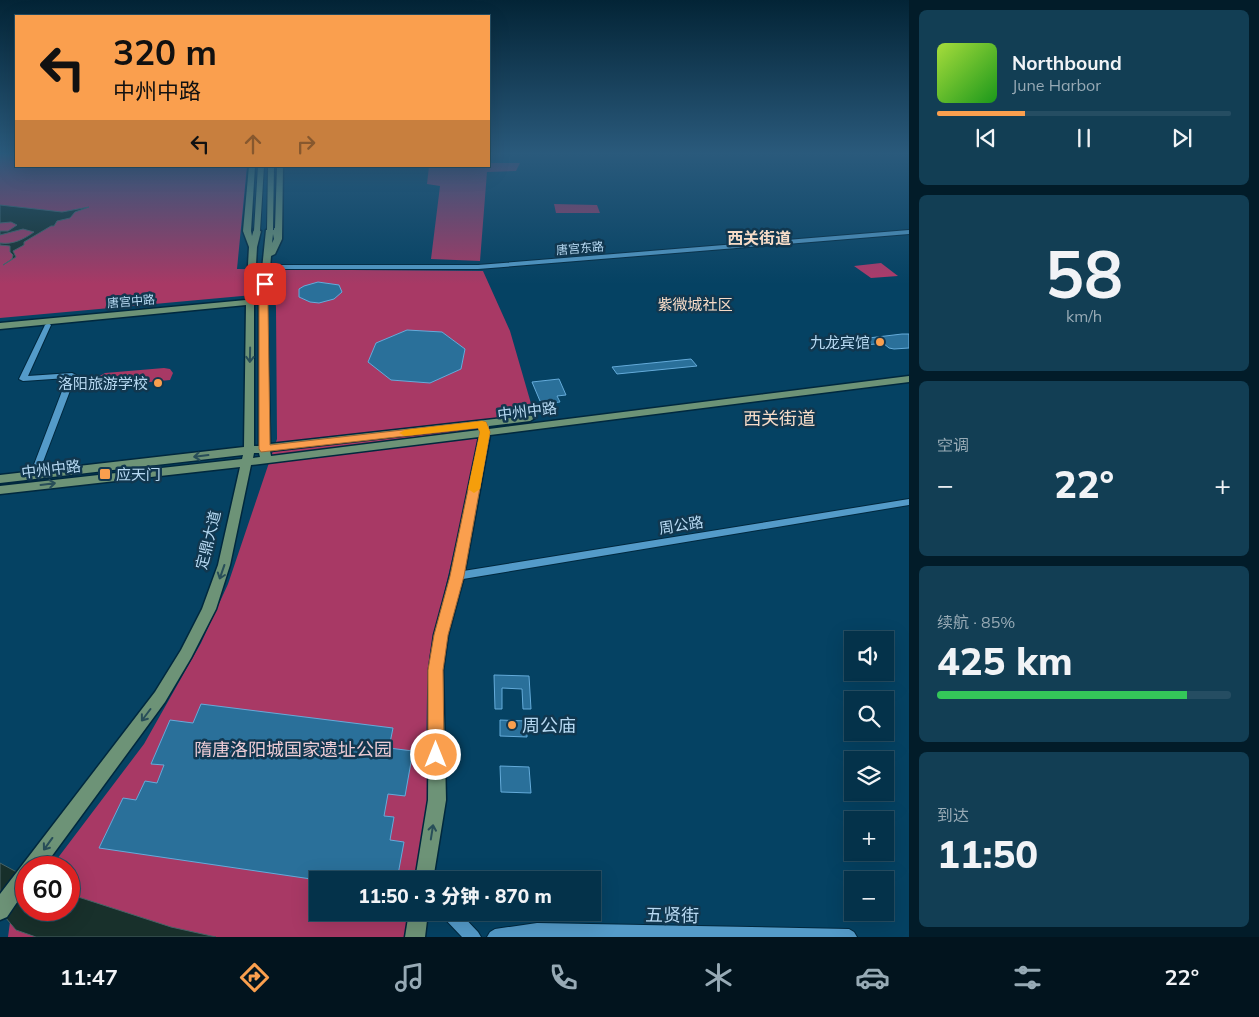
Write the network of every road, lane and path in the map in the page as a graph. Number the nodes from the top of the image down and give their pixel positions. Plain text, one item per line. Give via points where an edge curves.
1 (250, 197) edge
2 (259, 197) edge
3 (272, 197) edge
4 (277, 197) edge
5 (274, 230) junction
6 (257, 231) junction
7 (909, 231) edge
8 (248, 233) junction
9 (254, 247) junction
10 (267, 264) junction
11 (252, 267) junction
12 (264, 303) junction
13 (250, 304) junction
14 (48, 325) junction
15 (0, 327) edge
16 (909, 374) edge
17 (909, 380) edge
18 (483, 428) junction
19 (265, 455) junction
20 (248, 456) junction
21 (34, 475) junction
22 (0, 479) edge
23 (0, 490) edge
24 (909, 502) edge
25 (457, 576) junction
26 (40, 856) edge
27 (426, 871) edge
28 (15, 889) edge
29 (0, 910) edge
30 (417, 921) edge
31 (457, 921) edge
32 (415, 937) edge
33 (473, 937) edge
34 (495, 937) edge
35 (849, 937) edge

1 - 8 main road
2 - 6 main road, 定鼎大道, bridge
3 - 5 main road, bridge
4 - 5 main road
5 - 10 main road
6 - 8 main road
6 - 9 main road, 定鼎大道
7 - 10 street, 唐宫东路 via 478,267
8 - 9 main road
9 - 11 main road, 定鼎大道
10 - 11 street, 唐宫东路
10 - 12 main road
11 - 13 main road, 定鼎大道
12 - 13 main road, 唐宫中路
12 - 19 main road
13 - 14 main road, 唐宫中路
13 - 15 main road, 唐宫中路
13 -> 20 main road, 定鼎大道
14 - 15 main road, 唐宫中路
14 - 21 street via 23,379 72,374
16 - 18 main road, 中州中路
17 - 18 main road, 中州中路
18 - 19 main road, 中州中路
18 - 25 main road
19 - 20 main road, 中州中路
20 -> 21 main road, 中州中路
23 -> 20 main road, 中州中路
20 -> 26 main road, 定鼎大道 via 224,565 209,609 186,654 160,697
21 - 22 main road, 中州中路
24 - 25 street, 周公路
27 -> 25 main road via 437,800 436,670 441,635
28 - 29 main road
30 - 32 main road
31 - 33 street
34 - 35 street, 五贤街 via 537,931

